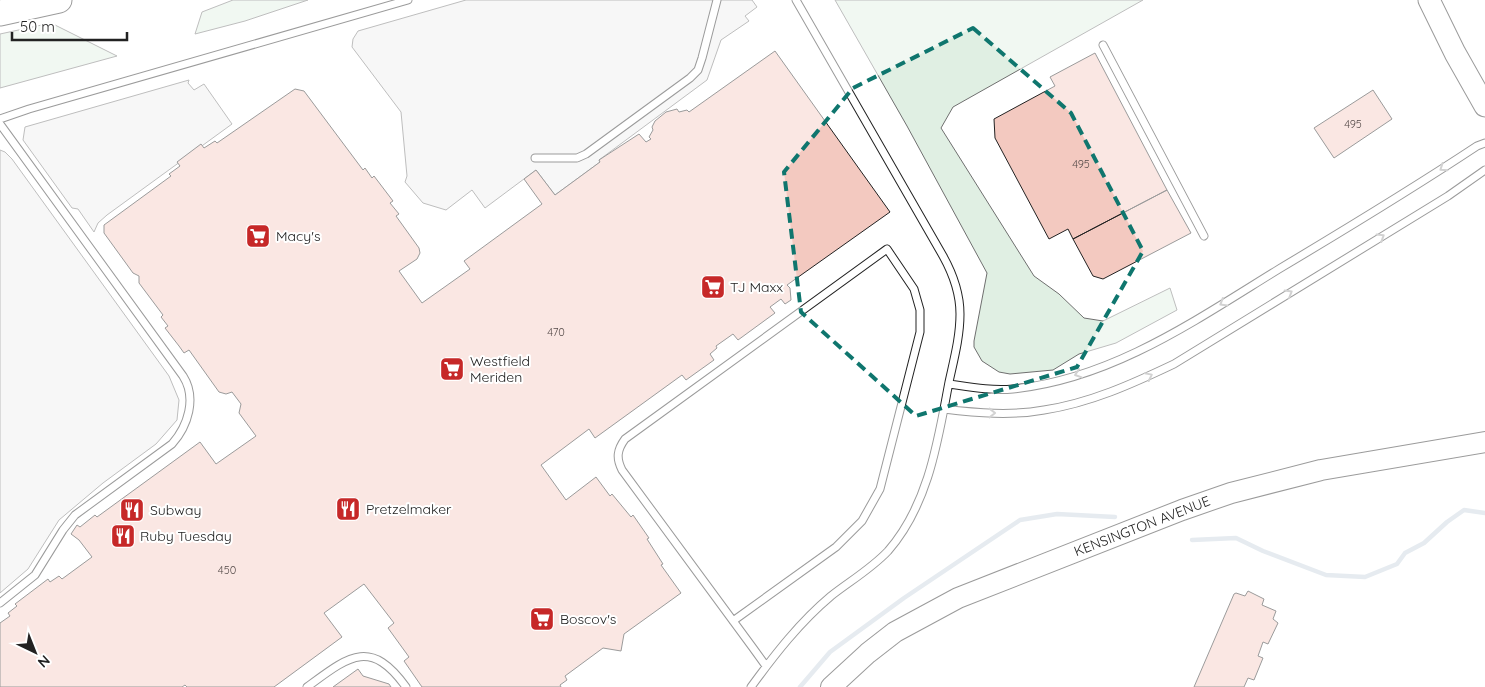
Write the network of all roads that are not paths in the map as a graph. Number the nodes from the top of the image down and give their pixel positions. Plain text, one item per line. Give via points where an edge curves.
1 (59, 0) edge
2 (408, 0) edge
3 (717, 0) edge
4 (796, 0) edge
5 (1428, 0) edge
6 (0, 13) edge
7 (1103, 45) dead end
8 (1485, 106) edge
9 (0, 119) edge
10 (0, 124) edge
11 (1485, 143) edge
12 (535, 158) dead end
13 (1485, 170) edge
14 (1204, 236) dead end
15 (949, 384) junction
16 (944, 409) junction
17 (1485, 442) edge
18 (0, 603) edge
19 (733, 621) junction
20 (766, 666) junction
21 (307, 687) edge
22 (406, 687) edge
23 (751, 687) edge
24 (831, 687) edge

1 - 6 highway
2 - 9 lane
3 - 12 lane via 698,70 690,78 586,154 577,158
4 - 15 lane via 953,274 960,314
5 - 8 main road
7 - 14 lane
10 - 18 lane via 183,376 190,399 188,418 172,444 75,515 35,575
11 -> 15 lane via 1325,242 1127,357 1068,378 1011,389
16 -> 13 lane via 980,413 1043,411 1138,381 1174,364
15 - 16 lane
16 - 20 lane via 926,484 904,530 866,571 808,617
17 - 24 main road, KENSINGTON AVENUE via 1321,470 1231,493 1182,510 958,598 895,632
19 - 19 lane via 622,470 618,454 620,446 625,439 887,249 914,290 920,310 920,332 880,489 862,521 836,547
19 - 20 lane
20 - 23 lane
21 - 22 lane via 348,660 363,656 387,664

